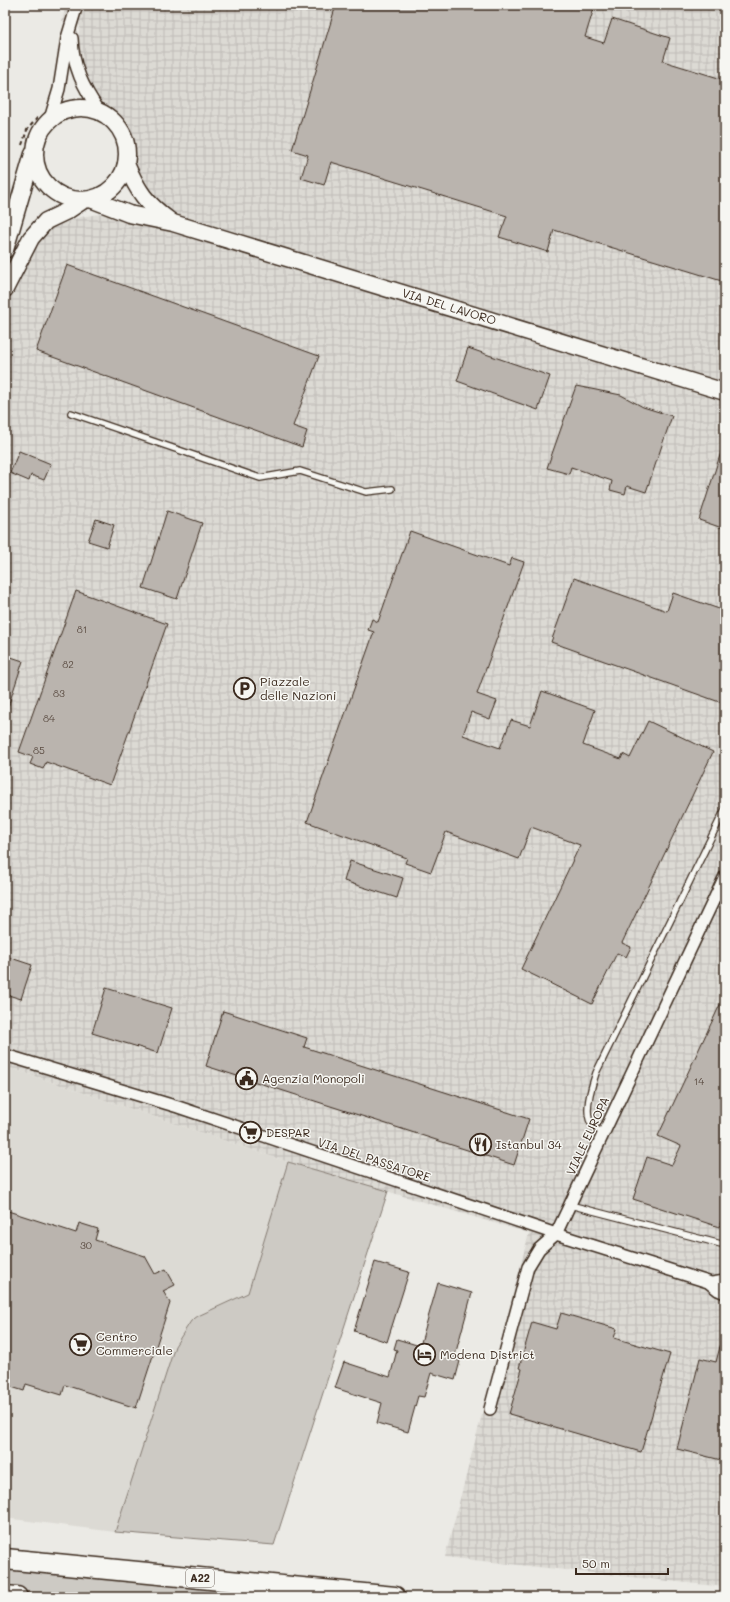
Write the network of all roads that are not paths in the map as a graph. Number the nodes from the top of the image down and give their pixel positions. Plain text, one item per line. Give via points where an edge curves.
1 (77, 5) edge
2 (71, 27) junction
3 (100, 112) junction
4 (45, 117) junction
5 (28, 152) junction
6 (126, 164) junction
7 (87, 200) junction
8 (173, 223) junction
9 (5, 250) edge
10 (5, 289) edge
11 (725, 392) edge
12 (71, 413) dead end
13 (392, 489) dead end
14 (725, 809) edge
15 (725, 876) edge
16 (5, 1055) edge
17 (604, 1133) junction
18 (570, 1205) junction
19 (556, 1234) junction
20 (725, 1245) edge
21 (725, 1281) edge
22 (712, 1283) junction
23 (725, 1293) edge
24 (490, 1409) dead end
25 (5, 1559) edge
26 (5, 1596) edge
27 (17, 1597) edge
28 (395, 1597) edge

1 - 2 street
2 - 3 street via 75,66 89,96
2 - 4 street via 59,90
3 - 4 main road, VIA DEL LAVORO via 74,108
3 - 6 main road, VIA DEL LAVORO via 111,118 122,134 127,151
4 - 5 main road, VIA DEL LAVORO via 42,128
5 - 7 main road, VIA DEL LAVORO via 42,181 53,192 66,199
5 - 9 main road
6 - 7 main road, VIA DEL LAVORO via 115,186 105,194
6 - 8 main road, VIA DEL LAVORO via 140,194 150,207
7 - 8 main road, VIA DEL LAVORO via 129,214
7 - 10 main road via 46,221 31,238
8 - 11 main road, VIA DEL LAVORO
12 - 13 lane via 260,478 300,471 366,492
14 - 17 lane via 595,1077 589,1099 590,1121
15 - 17 street, VIALE EUROPA
16 - 19 street, VIA DEL PASSATORE via 178,1108
17 - 18 street, VIALE EUROPA
18 - 19 street, VIALE EUROPA
18 - 20 lane
19 - 22 street, VIA DEL PASSATORE
19 - 24 street, VIALE EUROPA via 539,1249 526,1274
21 - 22 street, VIA DEL PASSATORE
22 - 23 street, VIA DEL PASSATORE
25 - 28 highway, A22
26 - 27 highway

